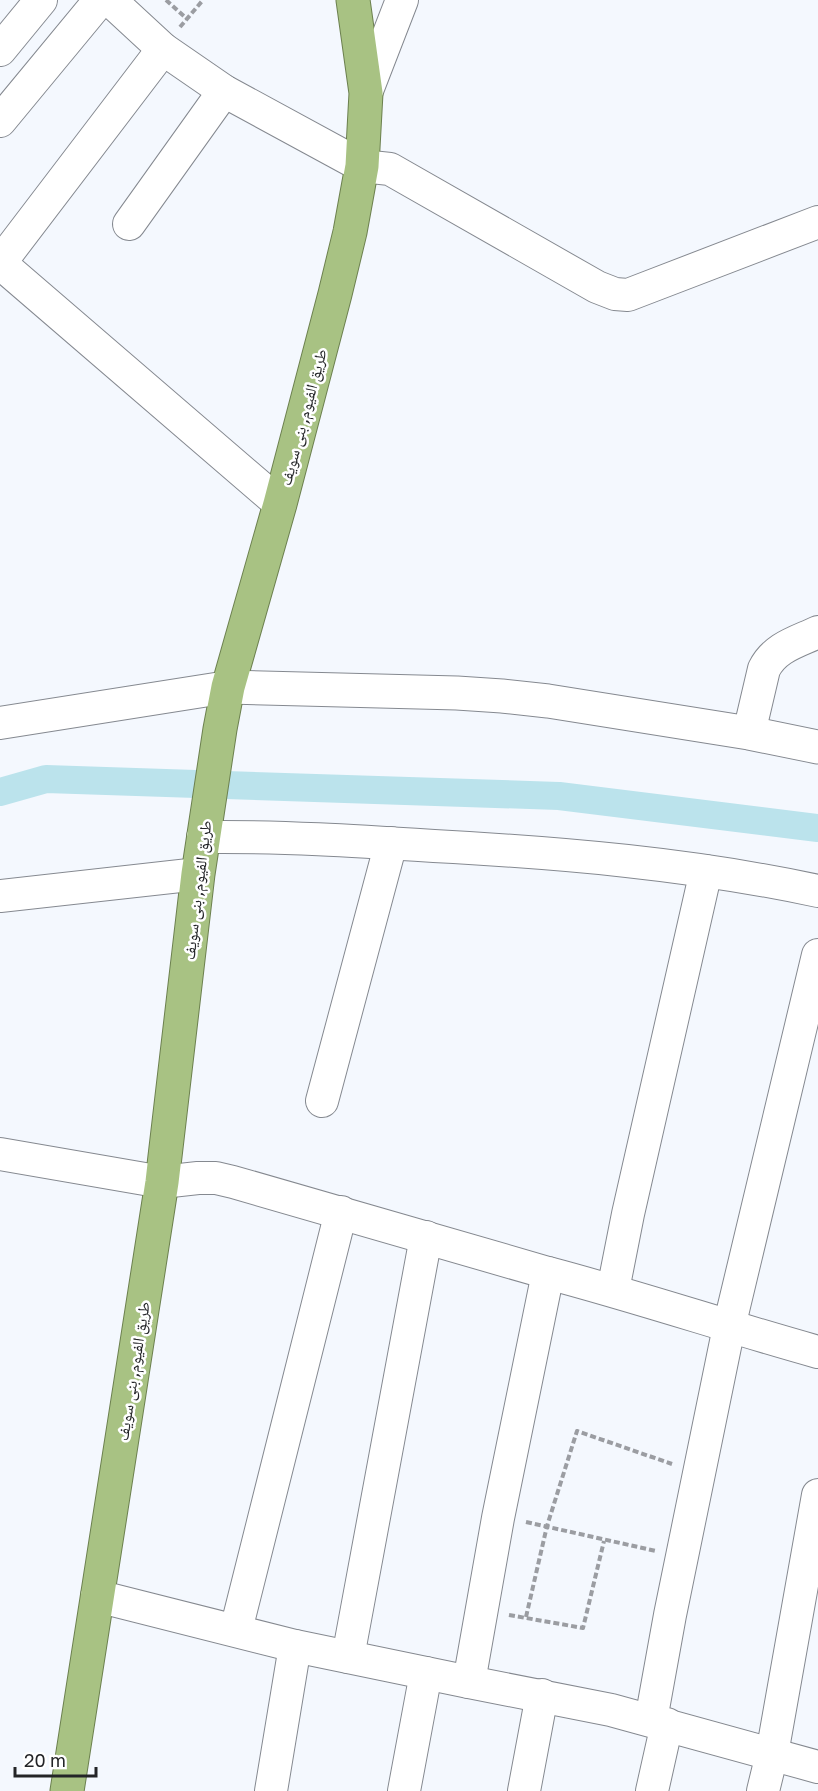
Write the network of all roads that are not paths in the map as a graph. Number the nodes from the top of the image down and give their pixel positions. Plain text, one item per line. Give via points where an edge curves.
1 (41, 0) edge
2 (100, 0) edge
3 (110, 0) edge
4 (352, 0) edge
5 (402, 0) edge
6 (163, 49) junction
7 (0, 50) edge
8 (224, 91) junction
9 (366, 93) junction
10 (0, 121) edge
11 (362, 166) junction
12 (818, 222) edge
13 (129, 224) dead end
14 (0, 263) edge
15 (280, 504) junction
16 (818, 632) edge
17 (228, 687) junction
18 (0, 723) edge
19 (749, 733) junction
20 (818, 747) edge
21 (204, 831) junction
22 (391, 843) junction
23 (706, 871) junction
24 (198, 874) junction
25 (818, 891) edge
26 (0, 896) edge
27 (818, 955) edge
28 (322, 1101) dead end
29 (0, 1154) edge
30 (162, 1182) junction
31 (341, 1212) junction
32 (426, 1237) junction
33 (548, 1273) junction
34 (613, 1290) junction
35 (729, 1327) junction
36 (818, 1352) edge
37 (818, 1495) edge
38 (98, 1596) junction
39 (236, 1630) junction
40 (295, 1646) junction
41 (348, 1657) junction
42 (426, 1673) junction
43 (469, 1682) junction
44 (542, 1695) junction
45 (659, 1722) junction
46 (772, 1754) junction
47 (818, 1767) edge
48 (67, 1791) edge
49 (271, 1791) edge
50 (404, 1791) edge
51 (524, 1791) edge
52 (652, 1791) edge
53 (763, 1791) edge

1 - 7 street
2 - 10 street
3 - 6 street
4 - 9 highway, طريق الفيوم, بنى سويف
5 - 9 street
6 - 8 street
6 - 14 street
8 - 11 street
8 - 13 street
9 - 11 highway, طريق الفيوم, بنى سويف
11 - 12 street via 390,169 615,294 628,295
11 - 15 highway, طريق الفيوم, بنى سويف via 335,294
14 - 15 street
15 - 17 highway, طريق الفيوم, بنى سويف
16 - 19 street via 775,652 768,661
17 - 18 street
17 - 19 street via 456,693 548,700
17 - 21 highway, طريق الفيوم, بنى سويف
19 - 20 street
21 - 22 street
21 - 24 highway, طريق الفيوم, بنى سويف
22 - 23 street via 633,860
22 - 28 street
23 - 25 street
23 - 34 street
24 - 26 street
24 - 30 highway, طريق الفيوم, بنى سويف
27 - 35 street
29 - 30 street
30 - 31 street via 216,1178
30 - 38 highway, طريق الفيوم, بنى سويف
31 - 32 street
31 - 39 street
32 - 33 street
32 - 41 street
33 - 34 street
33 - 43 street
34 - 35 street
35 - 36 street
35 - 45 street via 682,1557
37 - 46 street
38 - 39 street
38 - 48 highway, طريق الفيوم, بنى سويف
39 - 40 street
40 - 41 street
40 - 49 street
41 - 42 street
42 - 43 street
42 - 50 street
43 - 44 street
44 - 45 street
44 - 51 street
45 - 46 street
45 - 52 street
46 - 47 street
46 - 53 street

